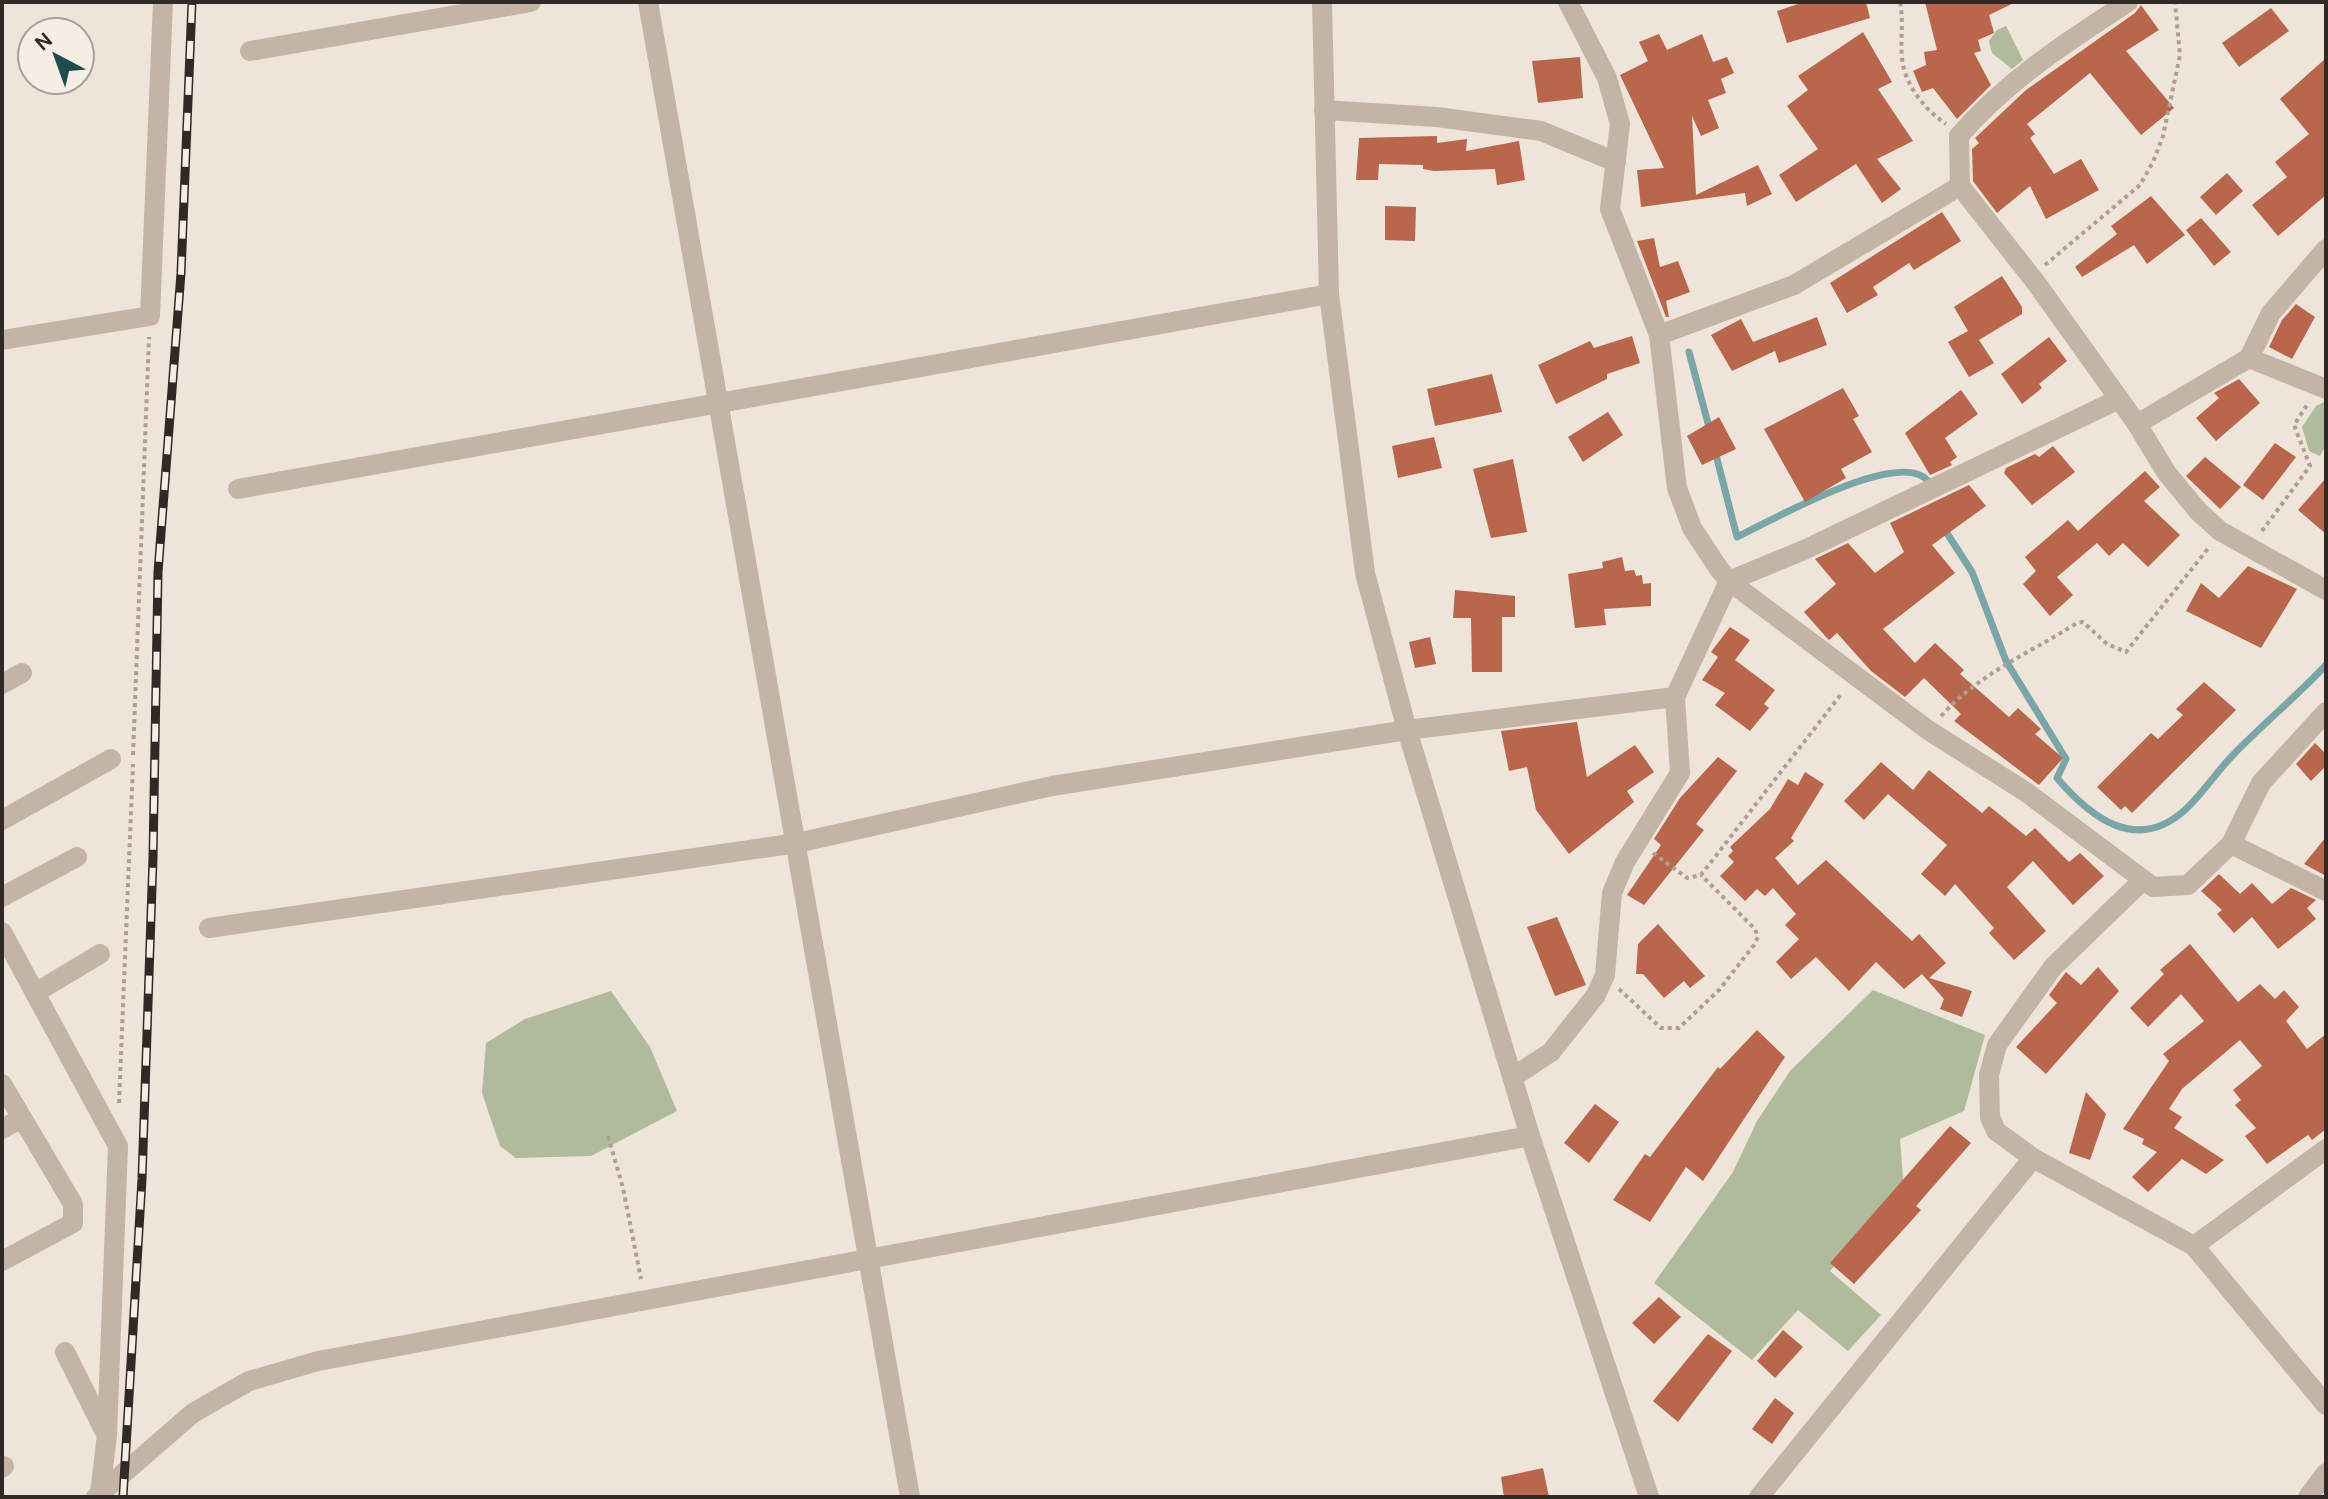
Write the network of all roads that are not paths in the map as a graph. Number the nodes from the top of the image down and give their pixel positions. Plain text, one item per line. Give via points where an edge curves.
1 (163, 2) edge
2 (531, 2) edge
3 (648, 2) edge
4 (1322, 2) edge
5 (1568, 2) edge
6 (2128, 2) edge
7 (250, 51) dead end
8 (1324, 110) junction
9 (1616, 162) junction
10 (1960, 186) junction
11 (2326, 249) edge
12 (1329, 294) junction
13 (1659, 335) junction
14 (2, 340) edge
15 (2249, 358) junction
16 (2322, 388) edge
17 (2117, 400) junction
18 (718, 405) junction
19 (2137, 424) junction
20 (238, 489) dead end
21 (1729, 581) junction
22 (2326, 590) edge
23 (22, 673) dead end
24 (2, 684) edge
25 (1675, 697) junction
26 (2326, 712) edge
27 (1407, 730) junction
28 (111, 759) dead end
29 (2, 820) edge
30 (797, 843) junction
31 (2231, 844) junction
32 (77, 857) dead end
33 (2143, 880) junction
34 (2326, 891) edge
35 (2, 897) edge
36 (209, 928) dead end
37 (2, 932) edge
38 (100, 954) dead end
39 (35, 993) junction
40 (1513, 1077) junction
41 (2, 1084) edge
42 (22, 1118) junction
43 (2, 1129) edge
44 (1530, 1136) junction
45 (2326, 1149) edge
46 (2033, 1158) junction
47 (2194, 1246) junction
48 (871, 1260) junction
49 (2, 1261) edge
50 (65, 1352) dead end
51 (2326, 1405) edge
52 (107, 1435) junction
53 (2326, 1473) edge
54 (98, 1495) edge
55 (910, 1497) edge
56 (1649, 1497) edge
57 (1759, 1497) edge
58 (2308, 1497) edge

1 - 14 street via 150,316
2 - 7 street
3 - 18 street
4 - 8 street
5 - 9 street via 1607,78 1620,124
6 - 10 street via 2017,77 1961,134
8 - 9 street via 1541,131
8 - 12 street
9 - 13 street via 1610,209
10 - 13 street via 1794,285
10 - 17 street
11 - 15 street via 2271,313
12 - 18 street
12 - 27 street via 1365,573
13 - 21 street via 1677,488 1692,528
15 - 16 street
15 - 19 street
17 - 19 street
17 - 21 street
18 - 20 street
18 - 30 street
19 - 22 street via 2166,472 2223,533
21 - 25 street
21 - 33 street via 1928,730 2026,792
23 - 24 street
25 - 27 street
25 - 40 street via 1680,773 1612,893 1604,976 1596,995 1551,1052
26 - 31 street via 2261,783
27 - 30 street via 1052,786
27 - 40 street
28 - 29 street
30 - 36 street
30 - 48 street
31 - 33 street via 2188,885 2153,887
31 - 34 street
32 - 35 street
33 - 46 street via 2053,967 1997,1045 1989,1075 1990,1117 1996,1131
37 - 39 street
38 - 39 street
39 - 52 street via 118,1146
40 - 44 street
41 - 42 street
42 - 43 street
42 - 49 street via 73,1204 73,1223
44 - 48 street
44 - 56 street
45 - 47 street
46 - 47 street
46 - 57 street
47 - 51 street
48 - 54 street via 318,1361 249,1381 193,1413
48 - 55 street
50 - 52 street
52 - 54 street
53 - 58 street

